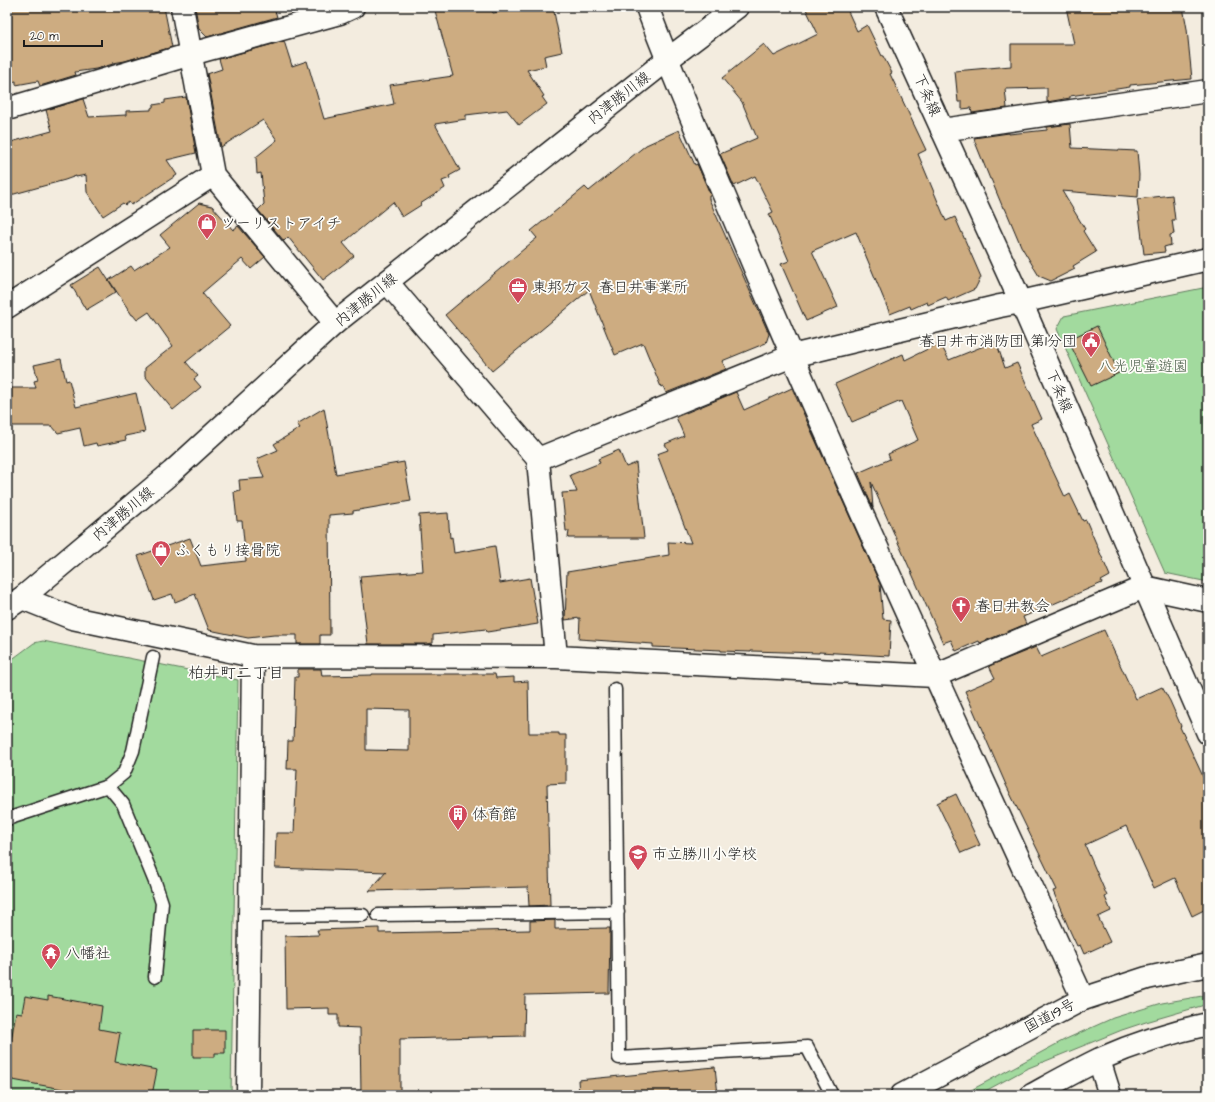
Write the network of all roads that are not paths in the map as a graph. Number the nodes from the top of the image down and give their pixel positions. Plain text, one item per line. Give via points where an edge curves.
1 (182, 7) edge
2 (353, 7) edge
3 (647, 7) edge
4 (737, 7) edge
5 (886, 7) edge
6 (191, 54) junction
7 (667, 60) junction
8 (1208, 92) edge
9 (7, 109) edge
10 (942, 130) junction
11 (213, 174) junction
12 (1208, 259) edge
13 (388, 282) junction
14 (1021, 302) junction
15 (7, 307) edge
16 (335, 323) junction
17 (792, 356) junction
18 (538, 459) junction
19 (1144, 587) junction
20 (1208, 600) edge
21 (15, 603) edge
22 (253, 656) junction
23 (153, 657) dead end
24 (556, 657) junction
25 (934, 676) junction
26 (615, 689) dead end
27 (1208, 733) edge
28 (108, 786) junction
29 (7, 819) edge
30 (618, 912) junction
31 (363, 915) dead end
32 (378, 915) dead end
33 (250, 916) junction
34 (1208, 965) edge
35 (155, 977) dead end
36 (1083, 999) junction
37 (1208, 1024) edge
38 (1099, 1060) junction
39 (248, 1095) edge
40 (832, 1095) edge
41 (902, 1095) edge
42 (1032, 1095) edge
43 (1110, 1095) edge

1 - 6 main road
2 - 6 main road via 340,13
3 - 7 main road
4 - 7 main road, 内津勝川線
5 - 10 main road, 下条線
6 - 9 main road
6 - 11 main road
7 - 13 main road, 内津勝川線
7 - 17 main road
8 - 10 main road
10 - 14 main road, 下条線
11 - 15 main road
11 - 16 main road
12 - 14 main road
13 - 16 main road, 内津勝川線
13 - 18 main road
14 - 17 main road
14 - 19 main road, 下条線
16 - 21 main road, 内津勝川線 via 172,472
17 - 18 main road
17 - 25 main road
18 - 24 main road
19 - 20 main road
19 - 25 main road
19 - 27 main road, 下条線
21 - 22 main road via 72,618
22 - 24 main road
22 - 33 main road
23 - 28 lane via 133,751 124,773
24 - 25 main road
25 - 36 main road
26 - 30 lane
28 - 29 lane
28 - 35 lane via 122,804 162,903
30 - 32 lane
30 - 40 lane via 619,1058 807,1047
31 - 33 lane
33 - 39 main road
34 - 36 main road, 国道19号 via 1147,978
36 - 41 main road, 国道19号
37 - 38 main road via 1159,1037
38 - 42 main road
38 - 43 main road

